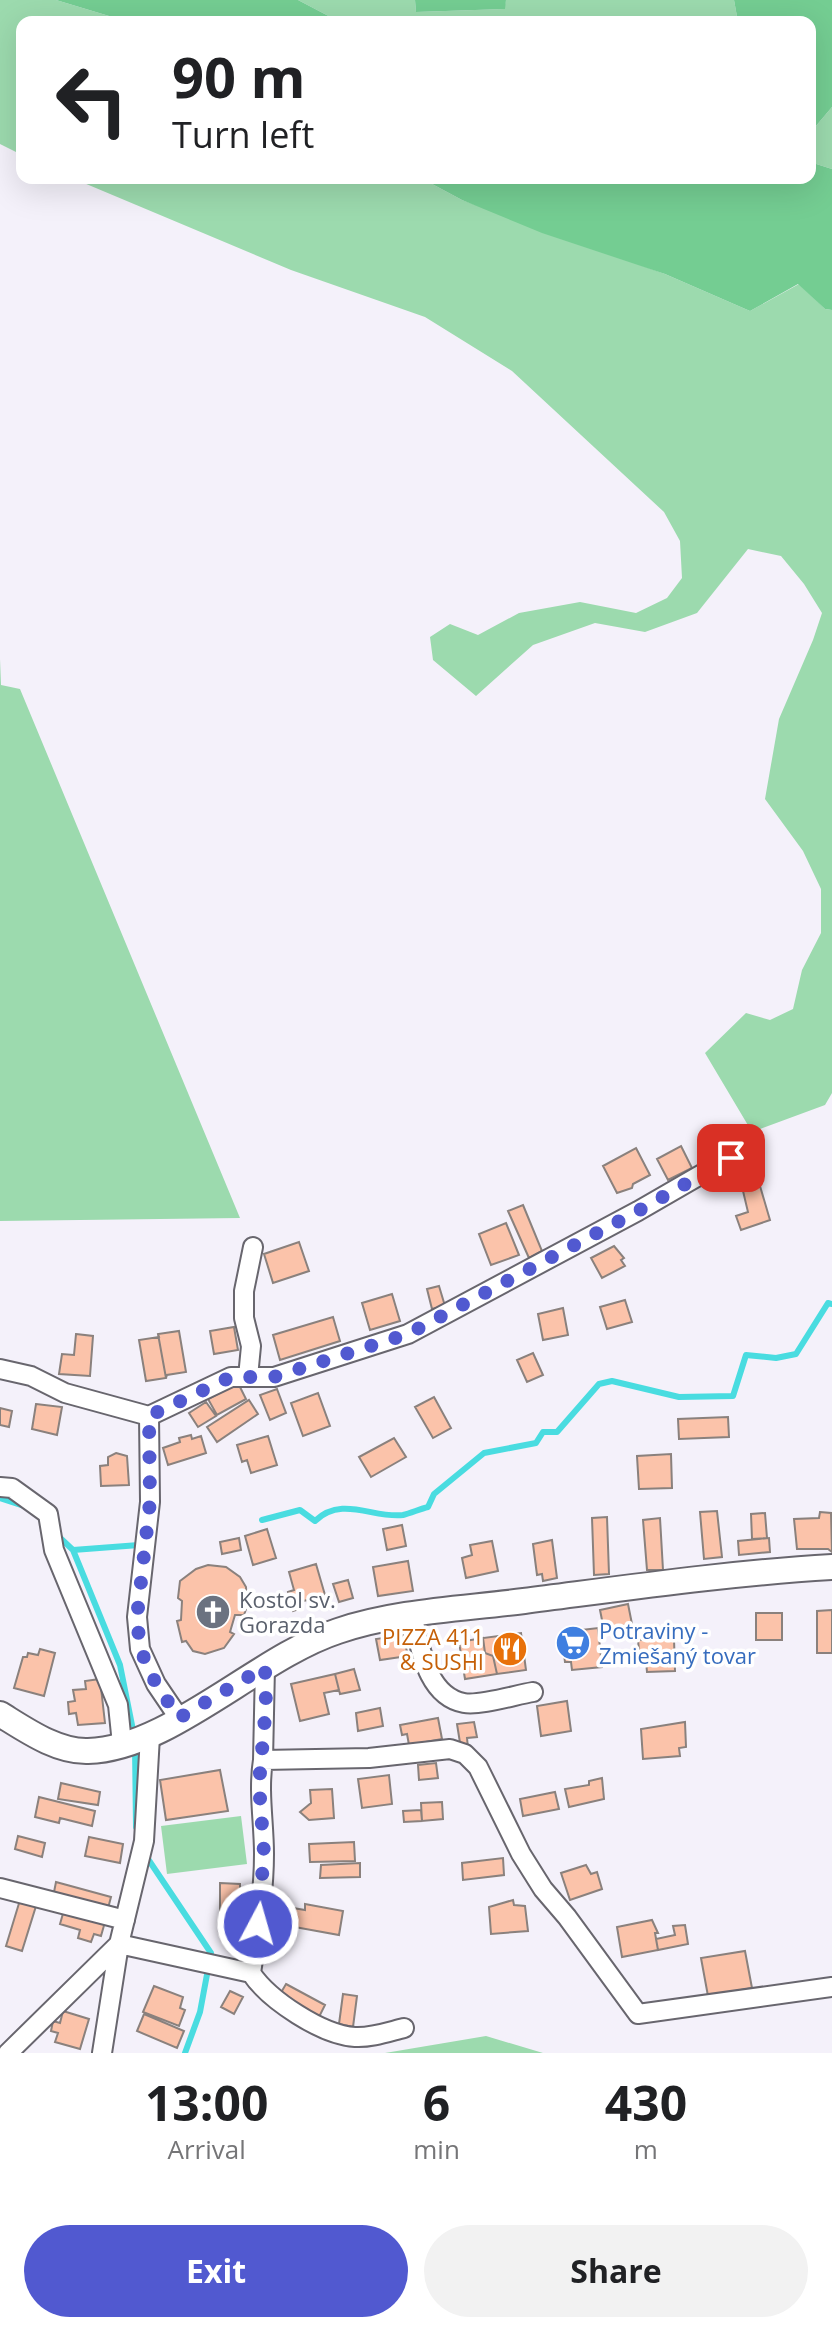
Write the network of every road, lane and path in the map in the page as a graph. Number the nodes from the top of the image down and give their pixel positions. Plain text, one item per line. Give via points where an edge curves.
1 (754, 1144) dead end
2 (253, 1247) dead end
3 (0, 1369) edge
4 (248, 1377) junction
5 (149, 1416) junction
6 (0, 1487) edge
7 (832, 1567) edge
8 (412, 1615) junction
9 (265, 1667) junction
10 (533, 1692) dead end
11 (0, 1714) edge
12 (179, 1718) junction
13 (138, 1739) junction
14 (263, 1760) junction
15 (0, 1888) edge
16 (125, 1920) junction
17 (119, 1944) junction
18 (251, 1973) junction
19 (832, 1987) edge
20 (404, 2028) dead end
21 (8, 2053) edge
22 (102, 2053) edge

1 - 4 street via 408,1334 274,1377
2 - 4 street via 244,1291 251,1346
3 - 5 street
4 - 5 street via 231,1377
5 - 12 street via 150,1502 137,1617 140,1649
6 - 13 street via 12,1488 48,1514 54,1550 118,1705
7 - 8 street
8 - 9 street via 338,1631
8 - 10 street via 427,1670 448,1697 466,1704
9 - 12 street
9 - 14 street
11 - 13 street via 60,1746 87,1752
12 - 13 street
13 - 16 street via 142,1849
14 - 18 street via 262,1900
14 - 19 street via 369,1758 450,1749 465,1754 478,1767 543,1889 638,2014
15 - 16 street
16 - 17 street
17 - 18 street
17 - 21 street
17 - 22 street
18 - 20 street via 274,1998 338,2035 359,2038

